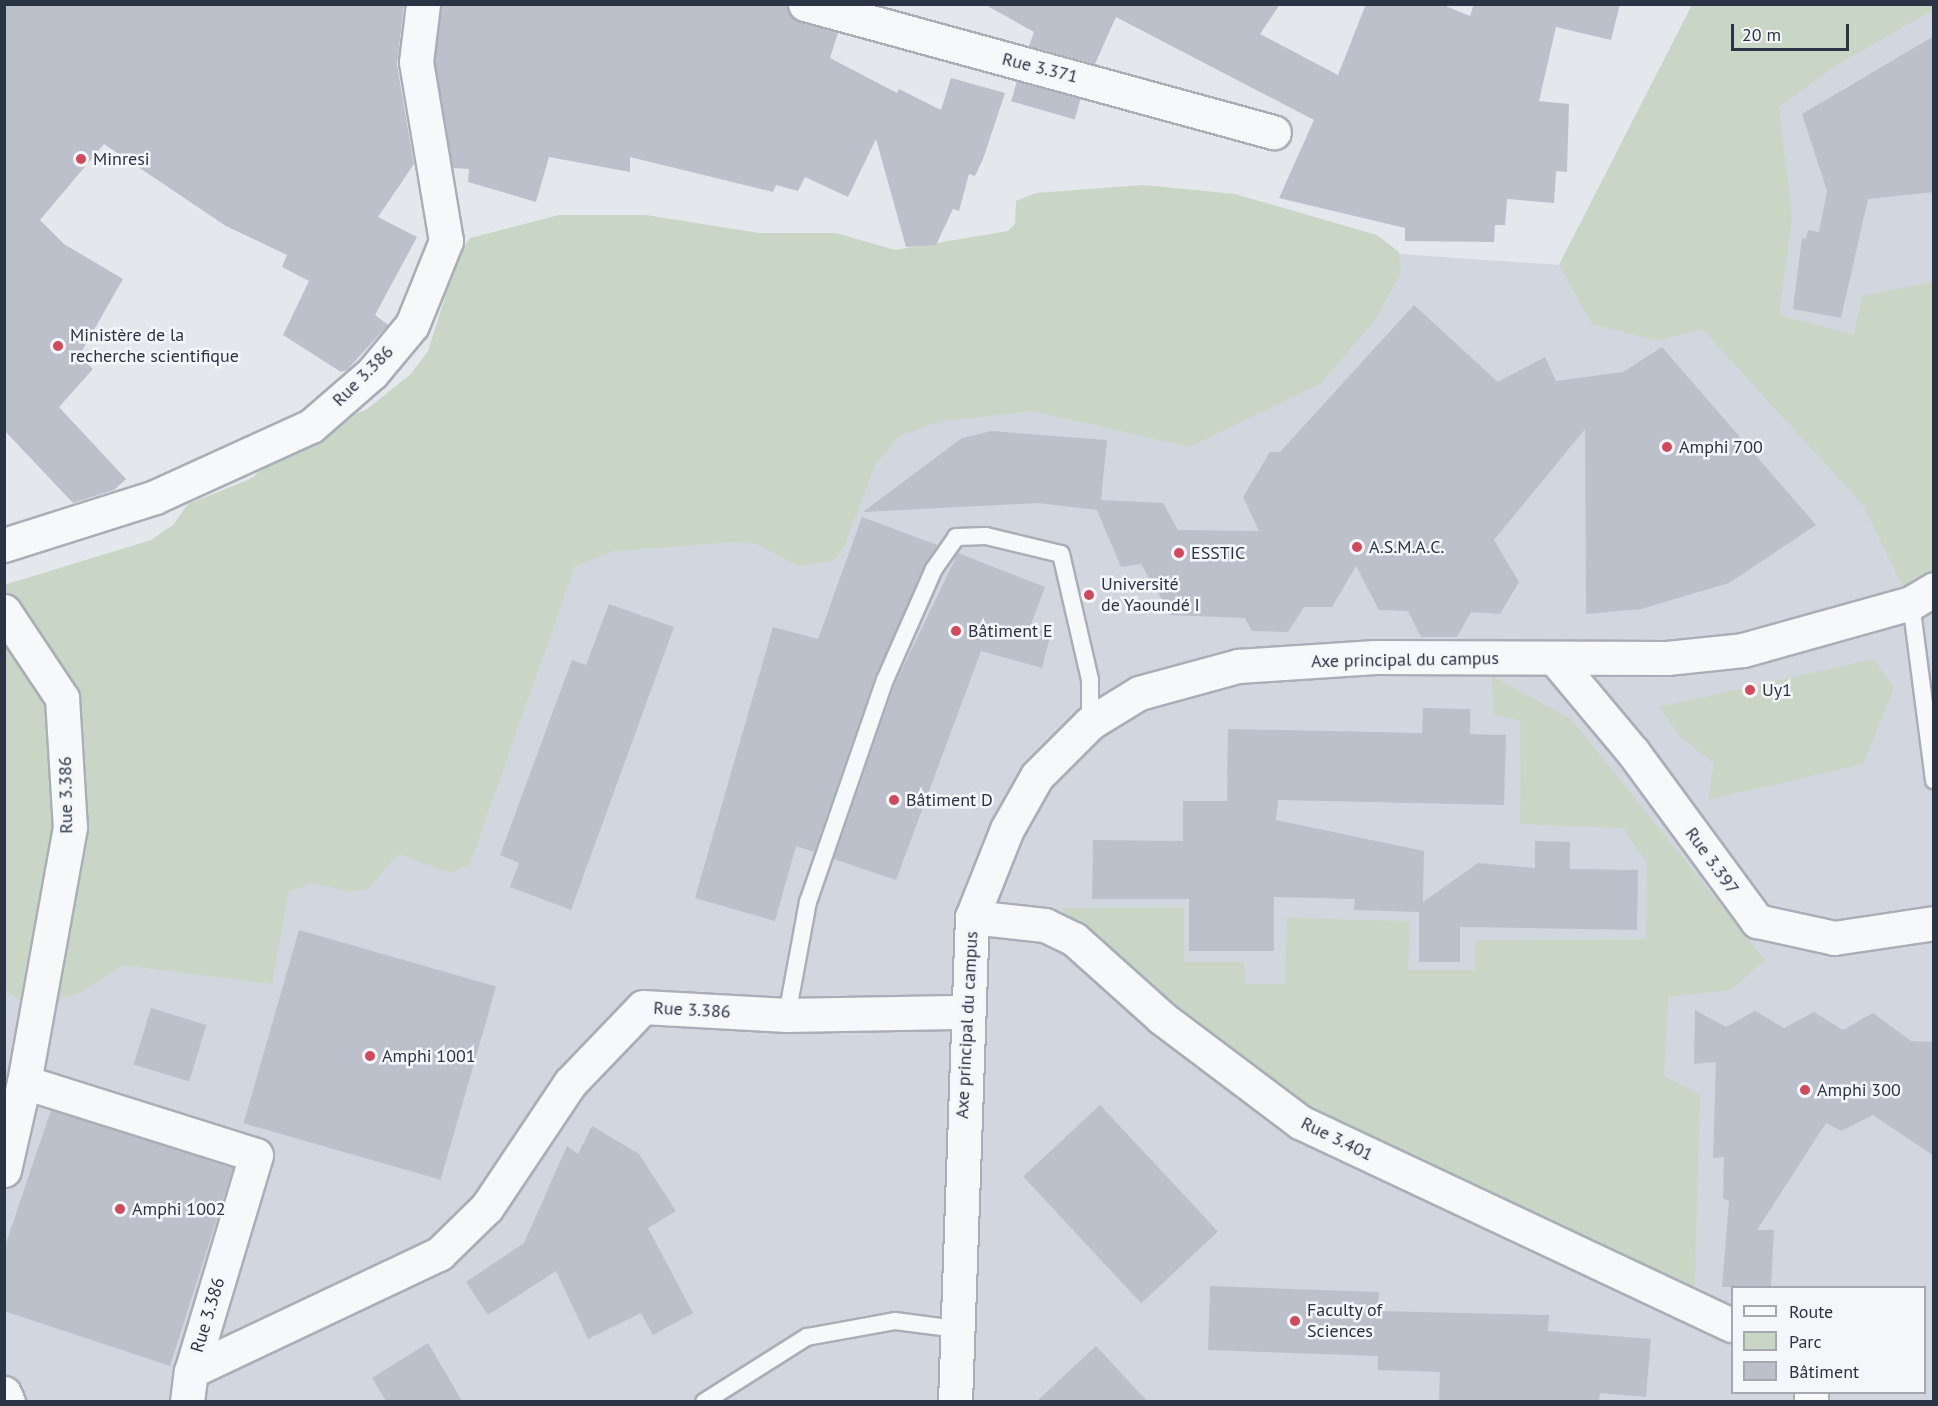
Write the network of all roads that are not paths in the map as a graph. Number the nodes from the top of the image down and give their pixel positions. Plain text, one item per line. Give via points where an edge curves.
1 (423, 4) edge
2 (805, 4) edge
3 (1274, 132) dead end
4 (4, 545) edge
5 (1922, 596) edge
6 (4, 611) edge
7 (1556, 660) junction
8 (1090, 723) junction
9 (1934, 781) edge
10 (972, 917) junction
11 (1934, 923) edge
12 (966, 1012) junction
13 (787, 1015) junction
14 (24, 1082) junction
15 (4, 1170) edge
16 (1731, 1325) edge
17 (957, 1329) junction
18 (189, 1386) edge
19 (4, 1393) edge
20 (8, 1401) edge
21 (704, 1401) edge
22 (955, 1401) edge

1 - 4 street, Rue 3.386 via 416,62 446,241 412,325 372,373 311,426 155,496
2 - 3 street, Rue 3.371
5 - 7 street, Axe principal du campus via 1743,650
5 - 9 lane
6 - 14 street, Rue 3.386 via 62,698 70,827
7 - 8 street, Axe principal du campus via 1375,657 1238,666 1139,693
7 - 11 street, Rue 3.397 via 1634,752 1757,921 1834,938
8 - 10 street, Axe principal du campus via 1037,776 1007,830
8 - 13 lane via 1090,680 1061,554 986,536 956,537 934,568 885,680 808,902
10 - 12 street, Axe principal du campus
10 - 16 street, Rue 3.401 via 1045,926 1074,939 1162,1018 1300,1122
12 - 13 street, Rue 3.386
12 - 17 street, Axe principal du campus
13 - 18 street, Rue 3.386 via 643,1007 570,1083 487,1207 439,1254
14 - 15 street
14 - 18 street, Rue 3.386 via 256,1155
17 - 21 lane via 895,1321 807,1337
17 - 22 street, Axe principal du campus
19 - 20 street

